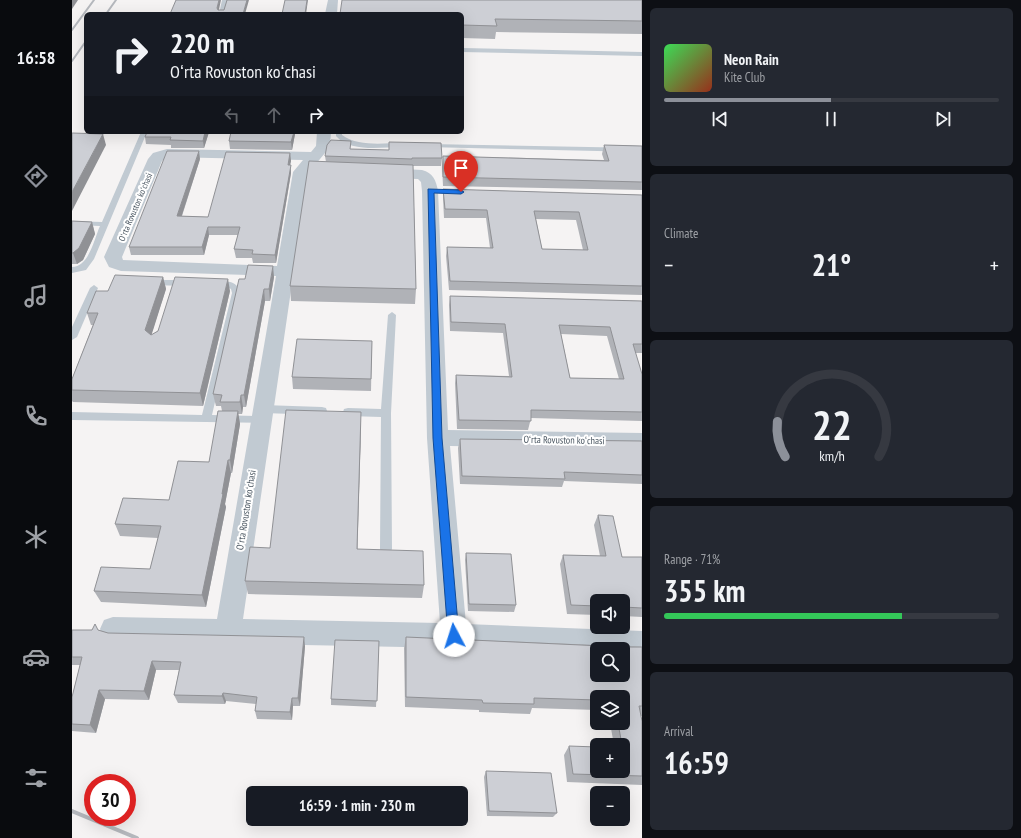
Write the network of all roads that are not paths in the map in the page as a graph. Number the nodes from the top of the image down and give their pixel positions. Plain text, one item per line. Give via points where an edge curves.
1 (225, 0) edge
2 (333, 0) edge
3 (220, 12) edge
4 (331, 12) edge
5 (464, 50) edge
6 (642, 54) edge
7 (143, 134) edge
8 (324, 134) edge
9 (339, 134) edge
10 (408, 145) edge
11 (424, 146) edge
12 (642, 150) edge
13 (309, 163) junction
14 (72, 223) edge
15 (105, 224) junction
16 (72, 270) edge
17 (285, 271) junction
18 (144, 283) edge
19 (94, 288) dead end
20 (392, 315) dead end
21 (72, 337) edge
22 (386, 413) junction
23 (262, 415) junction
24 (72, 416) edge
25 (206, 419) junction
26 (438, 438) junction
27 (642, 441) edge
28 (386, 549) edge
29 (113, 629) dead end
30 (228, 630) junction
31 (454, 636) junction
32 (642, 644) edge

1 - 3 lane
2 - 4 street
5 - 6 lane
7 - 15 lane
8 - 13 street via 324,145
9 - 10 lane via 343,141 353,144
11 - 12 lane
13 - 17 street, Oʻrta Rovuston koʻchasi
13 - 17 street, Oʻrta Rovuston koʻchasi via 166,153 158,156 113,257 115,263 121,266
13 - 26 street, Oʻrta Rovuston koʻchasi via 360,172 422,175 438,191
14 - 15 lane
15 - 16 lane via 86,266 80,270
17 - 23 street, Oʻrta Rovuston koʻchasi
18 - 25 lane via 173,287 229,284 235,288 236,293
19 - 21 lane
20 - 22 lane
22 - 23 lane
22 - 28 lane
23 - 25 lane
23 - 30 street, Oʻrta Rovuston koʻchasi
24 - 25 lane
26 - 27 street, Oʻrta Rovuston koʻchasi
26 - 31 street, Oʻrta Rovuston koʻchasi
29 - 30 street
30 - 31 street
31 - 32 street

